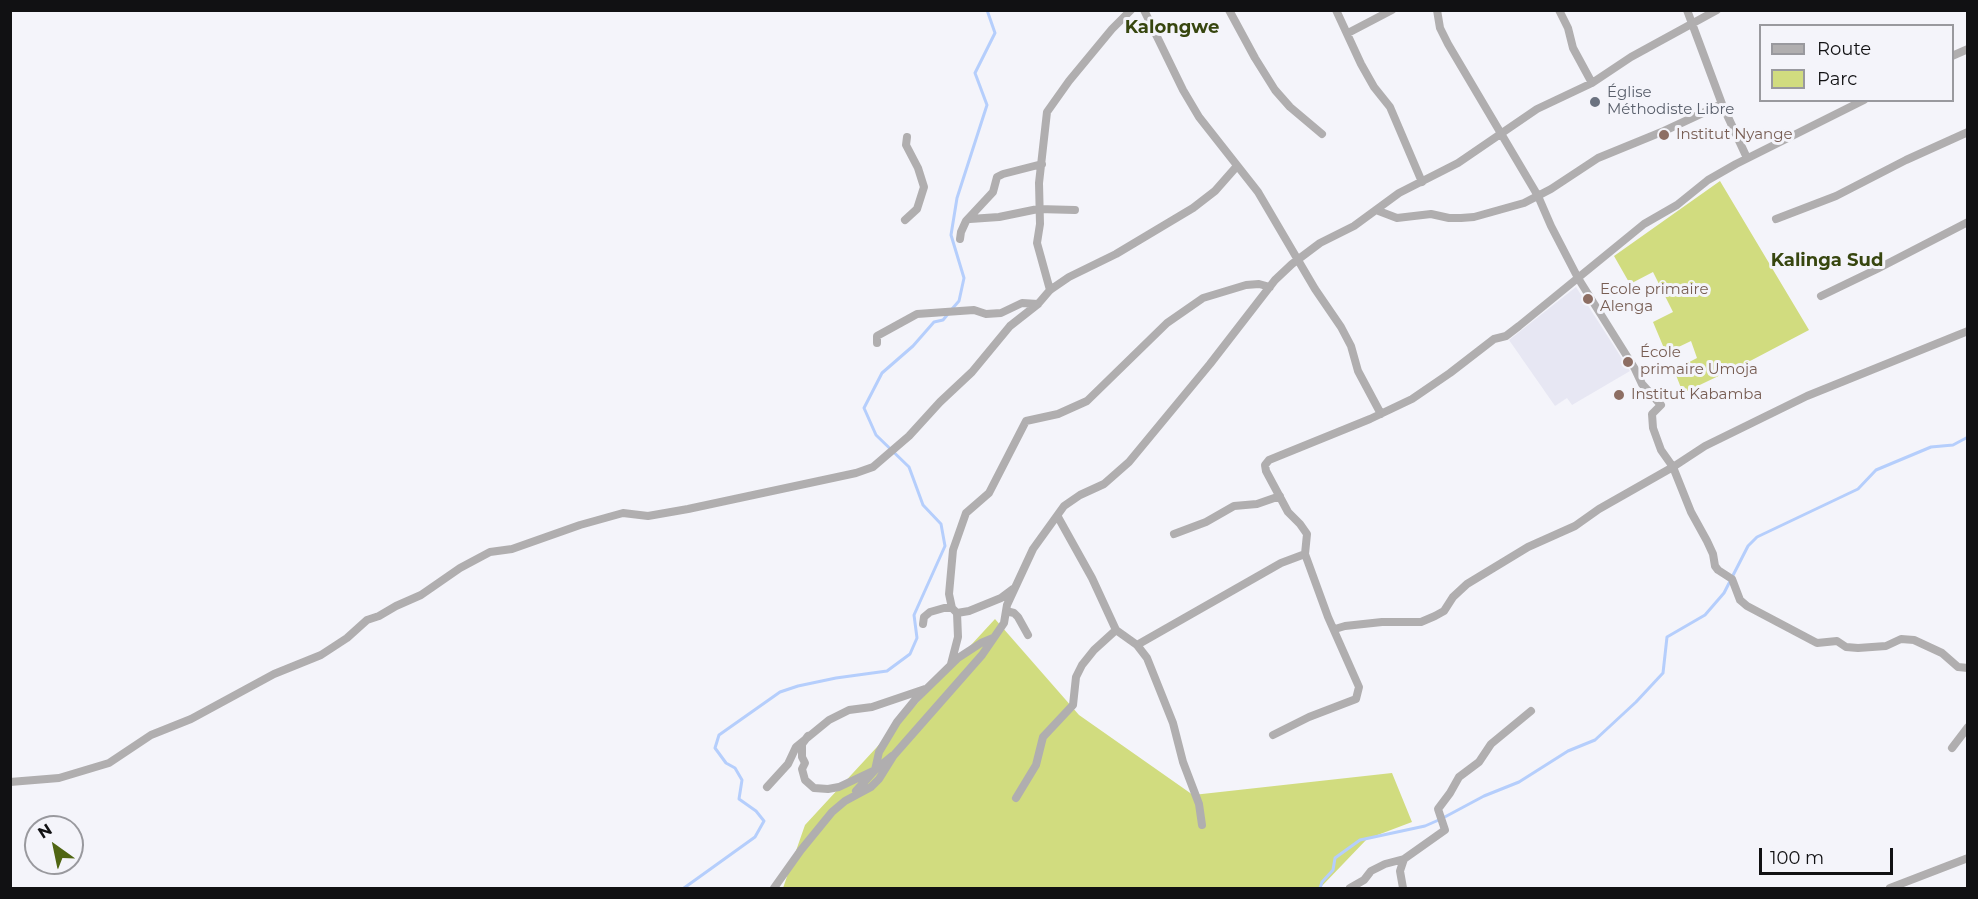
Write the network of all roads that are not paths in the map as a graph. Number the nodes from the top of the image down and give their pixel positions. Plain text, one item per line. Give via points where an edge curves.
1 (1131, 10) edge
2 (1144, 10) edge
3 (1229, 10) edge
4 (1336, 10) edge
5 (1392, 10) edge
6 (1437, 10) edge
7 (1559, 10) edge
8 (1687, 10) edge
9 (1717, 10) edge
10 (1692, 23) junction
11 (1348, 33) junction
12 (1968, 49) edge
13 (1954, 56) edge
14 (1592, 83) junction
15 (1860, 102) edge
16 (1722, 104) junction
17 (1502, 132) junction
18 (1968, 132) edge
19 (1322, 134) dead end
20 (906, 136) dead end
21 (1747, 158) junction
22 (1042, 164) junction
23 (1237, 166) junction
24 (1422, 182) junction
25 (1538, 196) junction
26 (1038, 209) junction
27 (1074, 210) dead end
28 (1376, 210) junction
29 (970, 219) junction
30 (1776, 219) dead end
31 (905, 220) dead end
32 (1968, 222) edge
33 (960, 239) dead end
34 (1298, 260) junction
35 (1578, 278) junction
36 (1270, 287) junction
37 (1050, 290) junction
38 (1821, 296) dead end
39 (1038, 304) junction
40 (1968, 331) edge
41 (877, 344) dead end
42 (1382, 414) junction
43 (1673, 467) junction
44 (1280, 496) junction
45 (1058, 517) junction
46 (1174, 534) dead end
47 (1305, 554) junction
48 (1014, 588) junction
49 (954, 610) junction
50 (1006, 611) junction
51 (923, 624) dead end
52 (1335, 629) junction
53 (1116, 630) junction
54 (1028, 635) dead end
55 (994, 638) junction
56 (1137, 645) junction
57 (950, 667) junction
58 (1968, 668) edge
59 (928, 688) junction
60 (1531, 711) dead end
61 (1968, 727) edge
62 (1273, 735) dead end
63 (808, 736) junction
64 (1952, 748) dead end
65 (894, 755) junction
66 (874, 770) junction
67 (10, 782) edge
68 (767, 787) dead end
69 (1016, 798) dead end
70 (845, 801) junction
71 (1203, 825) dead end
72 (1968, 858) edge
73 (1404, 859) junction
74 (1914, 880) junction
75 (774, 888) edge
76 (1350, 888) edge
77 (1403, 888) edge
78 (1890, 888) edge
79 (1909, 888) edge

1 - 22 street via 1047,112
2 - 23 street via 1183,90
3 - 19 street via 1275,90
4 - 11 street
5 - 11 street
6 - 17 street via 1448,44
7 - 14 street
8 - 10 street
9 - 10 street
10 - 14 street
10 - 16 street
11 - 24 street via 1370,80 1390,107
12 - 13 street
14 - 17 street via 1537,109
15 - 21 street
16 - 21 street
16 - 25 street via 1598,158
17 - 24 street
17 - 25 street
18 - 30 street via 1836,196
20 - 31 street via 924,187 917,209
21 - 35 street via 1644,224
22 - 26 street
22 - 29 street via 997,177 993,192
23 - 34 street via 1258,192
23 - 37 street via 1193,208
24 - 28 street
25 - 28 street via 1474,217 1431,214 1397,218
25 - 35 street
26 - 27 street
26 - 29 street
26 - 37 street via 1037,243
28 - 34 street
29 - 33 street
32 - 38 street
34 - 36 street
34 - 42 street via 1348,340 1358,371
35 - 42 street via 1506,336 1494,339 1450,374
35 - 43 street via 1642,384 1661,405 1652,414 1653,428
36 - 45 street via 1129,462 1104,484 1070,501
36 - 49 street via 1246,285 1203,298 1167,323 1087,401 1058,414 1026,421 989,493 966,513 953,550 949,594
37 - 39 street
39 - 41 street via 1022,303 1001,313 974,310 916,314 877,336
39 - 67 street via 1010,326 972,372 902,443 867,470 648,516 623,513 512,549 490,552 421,595 367,620 321,655 151,735 109,763 59,778
40 - 43 street via 1759,418
42 - 44 street via 1269,460 1264,465
43 - 52 street via 1467,584 1435,616 1421,622 1382,622
43 - 58 street via 1715,566 1732,579 1740,600 1747,606 1817,643 1837,641 1858,648 1914,640 1958,667
44 - 46 street via 1234,506
44 - 47 street via 1307,534
45 - 48 street via 1033,549
45 - 53 street
47 - 52 street
47 - 56 street via 1281,563
48 - 49 street via 969,611
48 - 50 street
49 - 51 street via 930,612
49 - 57 street via 958,637
50 - 54 street via 1018,616
50 - 55 street via 1004,623
52 - 62 street via 1359,687 1356,699
53 - 56 street
53 - 69 street via 1082,665 1076,677 1073,705 1043,736 1036,765
55 - 57 street via 966,652
55 - 65 street
56 - 71 street via 1147,658 1173,723
57 - 59 street
59 - 63 street via 872,708 849,710
59 - 66 street via 897,722 879,752
60 - 73 street via 1459,777 1438,810 1444,830
61 - 64 street
63 - 66 street via 802,744 802,769 805,780 814,788 839,787
63 - 68 street via 795,747 788,764
65 - 66 street
65 - 70 street via 871,787
66 - 70 street
70 - 75 street via 832,812
72 - 74 street
73 - 76 street via 1371,871
73 - 77 street via 1400,871
74 - 78 street
74 - 79 street

